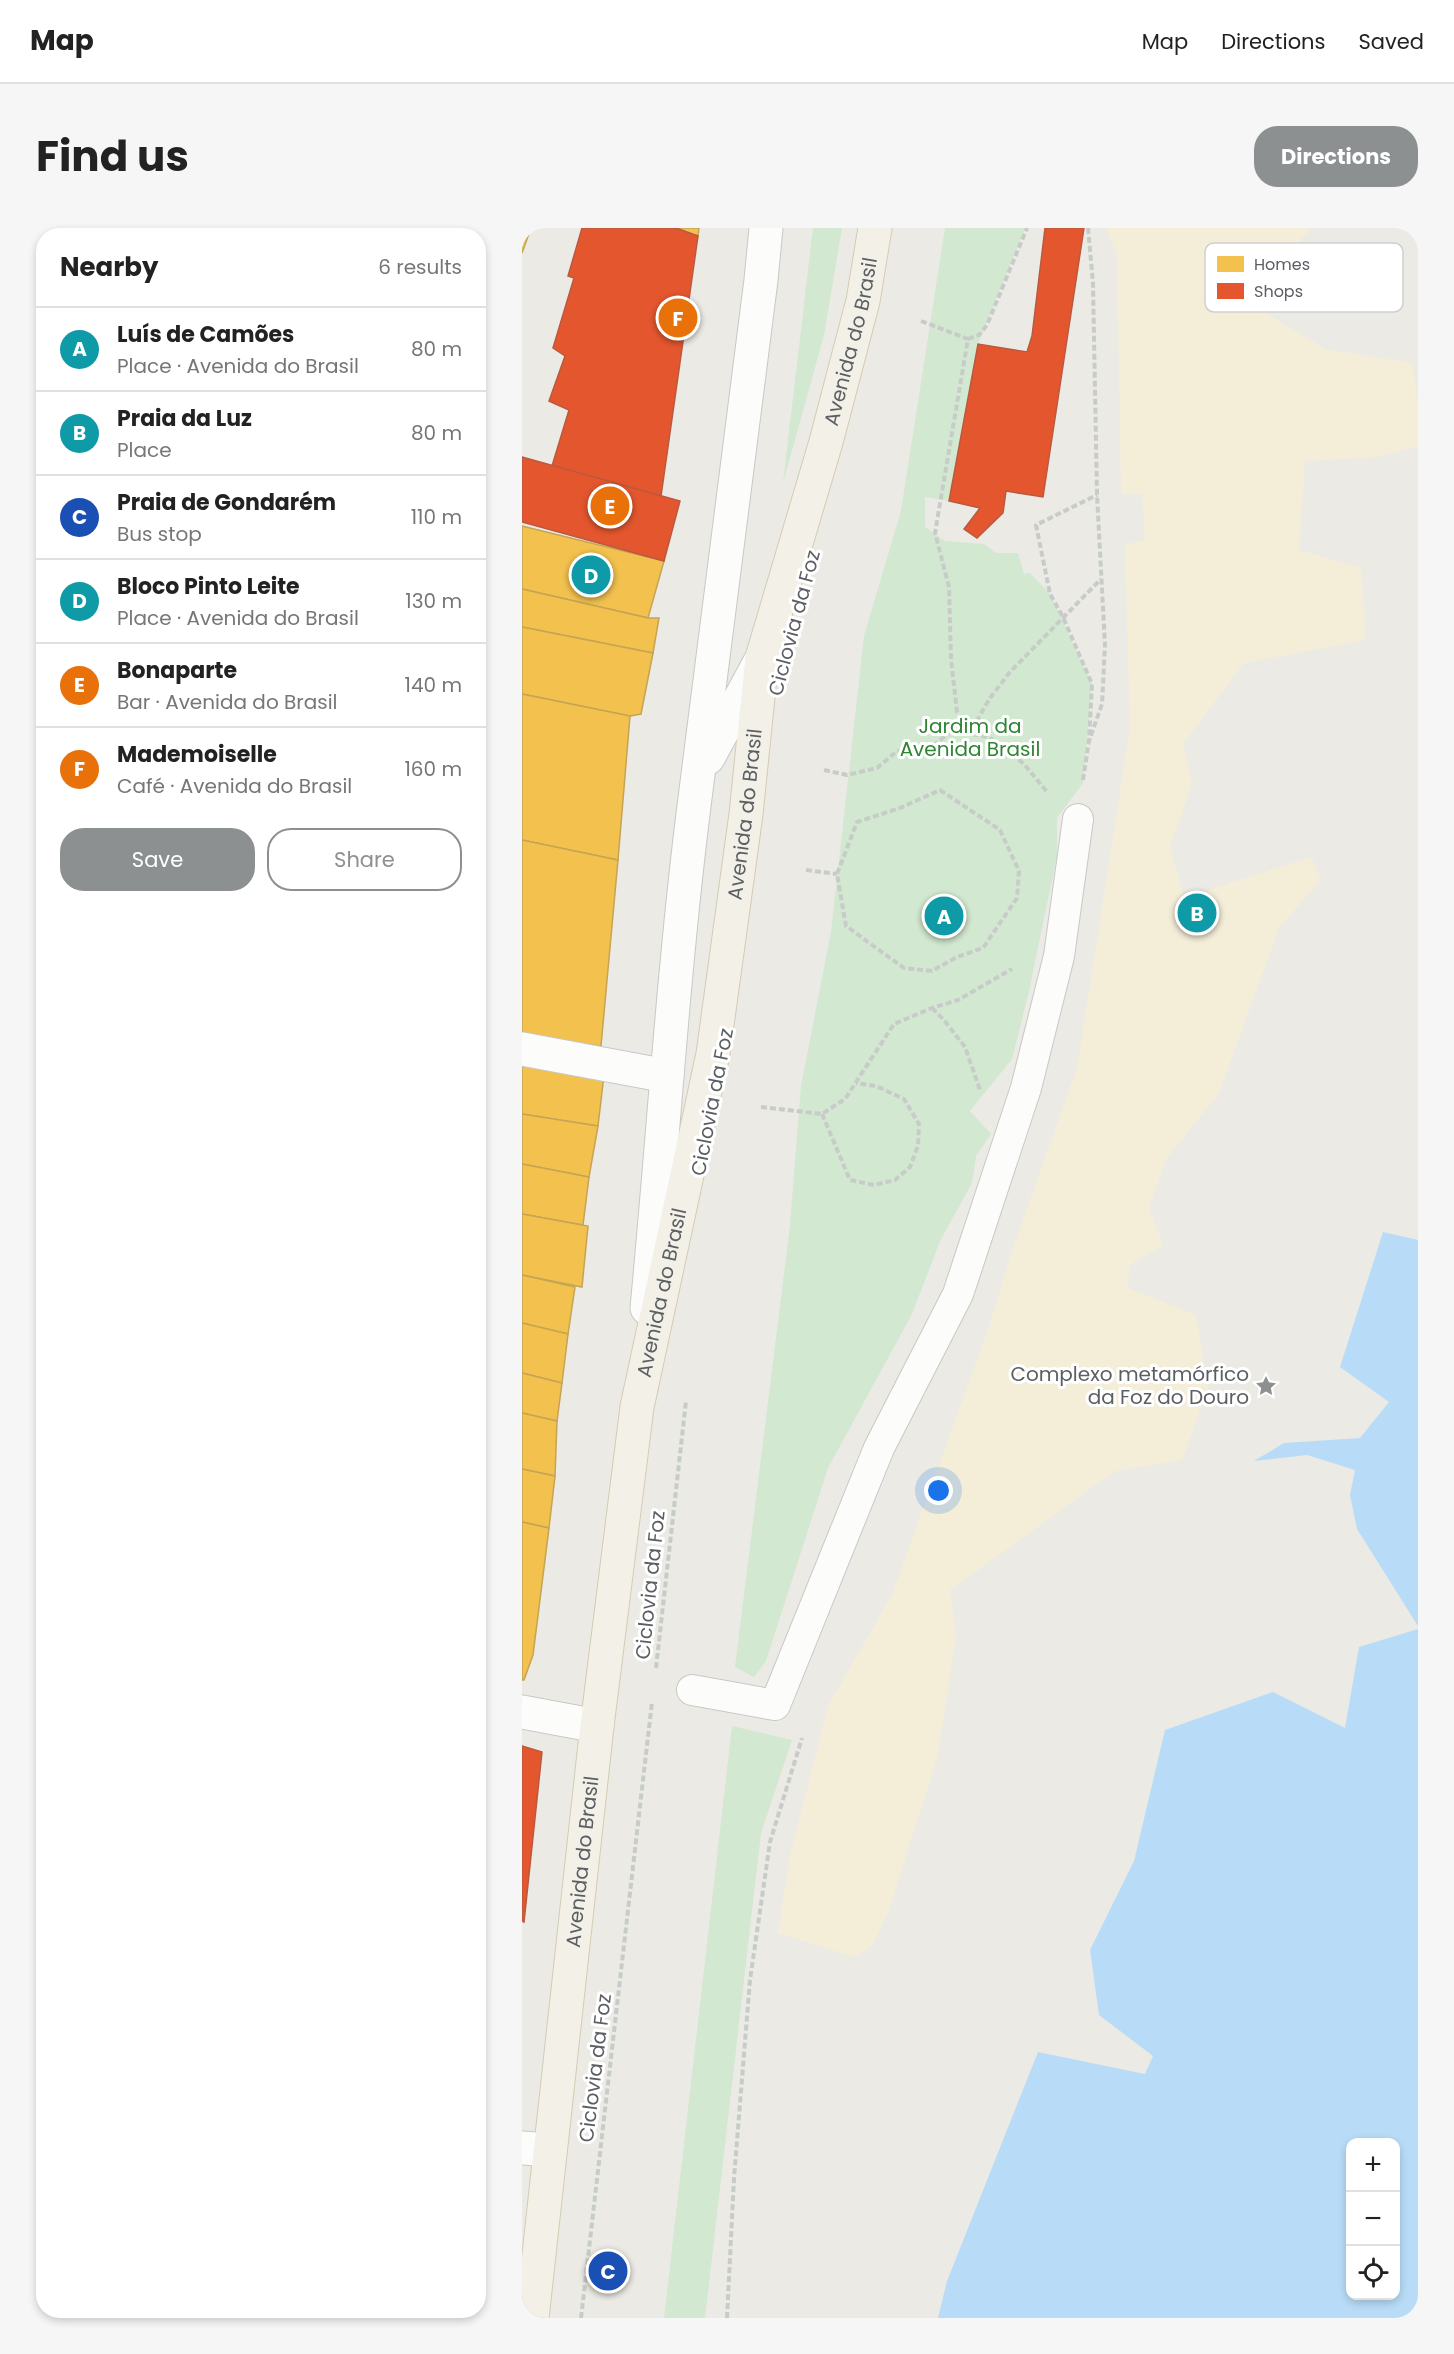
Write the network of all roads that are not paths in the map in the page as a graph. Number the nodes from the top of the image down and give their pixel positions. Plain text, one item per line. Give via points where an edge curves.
1 (766, 228) edge
2 (875, 228) edge
3 (762, 658) junction
4 (698, 776) junction
5 (1078, 819) road end
6 (522, 1049) edge
7 (666, 1076) junction
8 (637, 1407) junction
9 (692, 1690) dead end
10 (522, 1712) edge
11 (597, 1726) junction
12 (536, 2149) edge
13 (532, 2318) edge

1 - 4 main road, Avenida do Brasil
2 - 3 main road, Avenida do Brasil via 863,301 826,442
3 - 4 main road
3 - 8 main road, Avenida do Brasil via 746,814 713,1054
4 - 7 main road, Avenida do Brasil
5 - 9 street via 1059,956 1026,1088 958,1294 879,1448 775,1705
6 - 7 main road
7 - 8 main road, Avenida do Brasil
8 - 11 main road, Avenida do Brasil
10 - 11 main road
11 - 12 main road, Avenida do Brasil
12 - 13 main road, Avenida do Brasil

